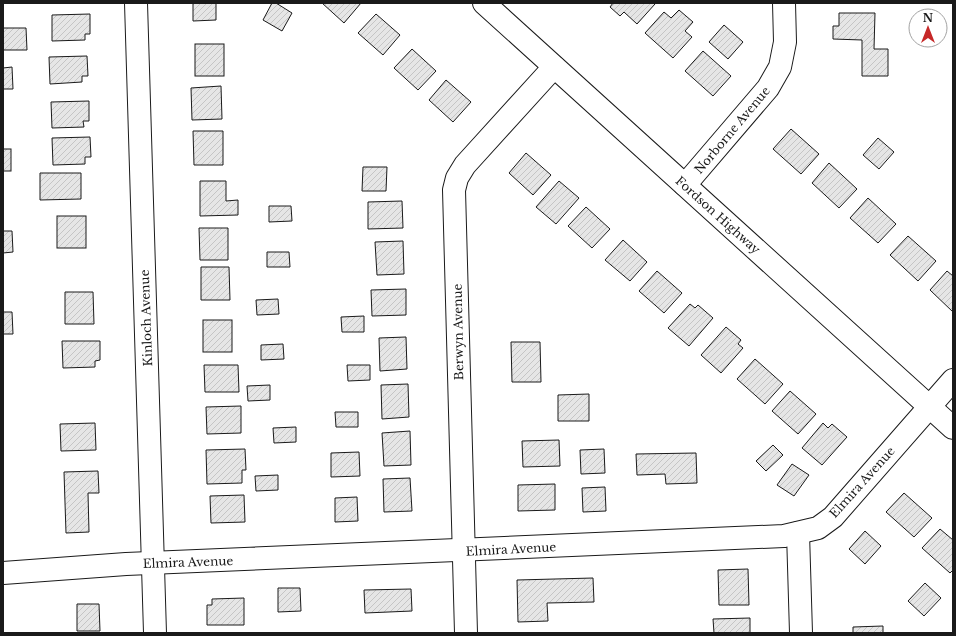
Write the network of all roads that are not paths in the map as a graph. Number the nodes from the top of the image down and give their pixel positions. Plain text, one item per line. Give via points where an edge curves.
1 (136, 3) edge
2 (484, 3) edge
3 (784, 3) edge
4 (554, 67) junction
5 (685, 186) junction
6 (953, 380) edge
7 (929, 406) junction
8 (953, 428) edge
9 (798, 533) junction
10 (463, 551) junction
11 (153, 563) junction
12 (3, 573) edge
13 (155, 633) edge
14 (466, 633) edge
15 (801, 633) edge

1 - 11 street, Kinloch Avenue
2 - 4 street, Fordson Highway
3 - 5 street, Norborne Avenue via 786,42 780,66 768,88
4 - 5 street, Fordson Highway
4 - 10 street, Berwyn Avenue via 465,165 457,178 454,190
5 - 7 street, Fordson Highway
6 - 7 street, Elmira Avenue
7 - 8 street, Fordson Highway
7 - 9 street, Elmira Avenue via 833,517 818,528
9 - 10 street, Elmira Avenue via 784,536
9 - 15 street
10 - 11 street, Elmira Avenue
10 - 14 street, Berwyn Avenue
11 - 12 street, Elmira Avenue
11 - 13 street, Kinloch Avenue

